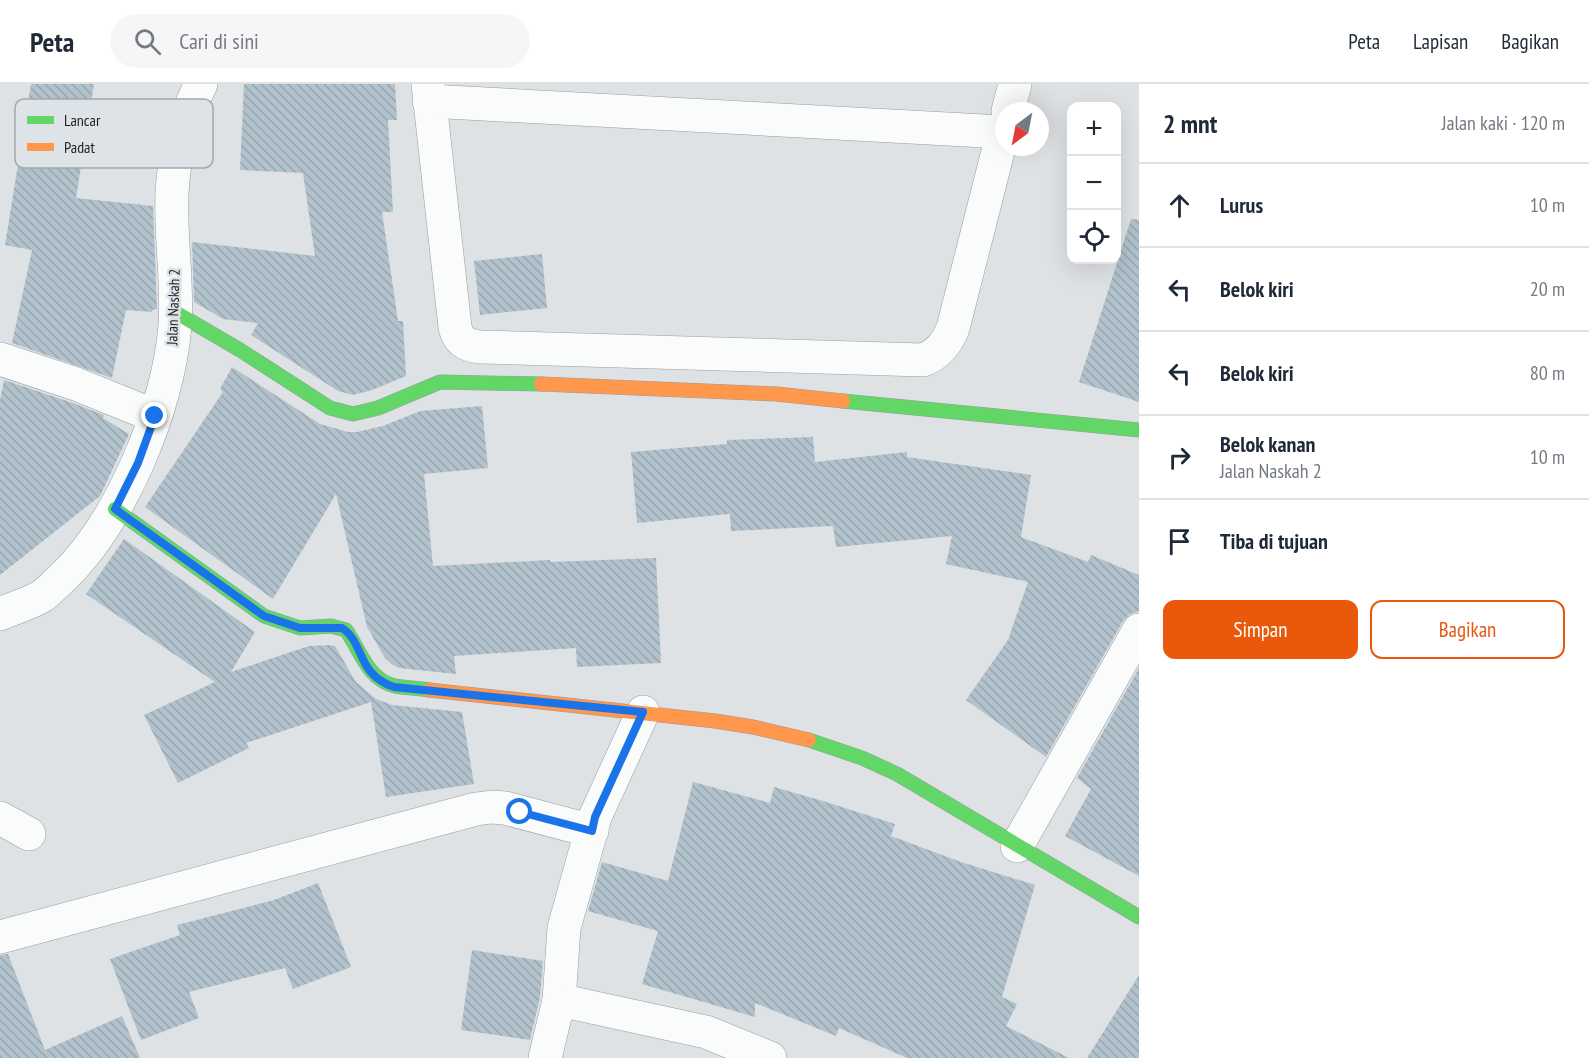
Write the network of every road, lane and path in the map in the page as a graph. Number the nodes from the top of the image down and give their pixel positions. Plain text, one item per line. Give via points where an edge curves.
1 (201, 84) edge
2 (1015, 84) edge
3 (429, 93) edge
4 (195, 99) edge
5 (1010, 102) edge
6 (995, 122) edge
7 (997, 156) edge
8 (175, 168) edge
9 (175, 312) junction
10 (0, 359) edge
11 (155, 416) junction
12 (1139, 430) edge
13 (115, 509) junction
14 (0, 614) edge
15 (1139, 630) edge
16 (643, 712) junction
17 (0, 818) edge
18 (592, 831) junction
19 (28, 834) dead end
20 (1017, 846) junction
21 (1139, 917) edge
22 (0, 937) edge
23 (559, 1000) junction
24 (545, 1058) edge
25 (770, 1058) edge

1 - 4 street, Jalan Naskah 2
2 - 5 street
3 - 6 street
3 - 7 street via 455,327 464,343 481,347 901,361 932,357 953,328
8 - 9 street, Jalan Naskah 2
9 - 11 street, Jalan Naskah 2 via 170,361
9 - 12 street via 330,408 352,414 378,408 440,382 537,383 776,394
10 - 11 street
11 - 13 street, Jalan Naskah 2
13 - 14 street, Jalan Naskah 2 via 89,548 42,596
13 - 16 street via 264,616 300,628 331,626 346,630 367,667 381,682 394,687
15 - 20 street
16 - 18 street
16 - 20 street via 770,729 828,744 897,774
17 - 19 street
18 - 22 street via 505,808 476,809
18 - 23 street via 564,928
20 - 21 street
23 - 24 street
23 - 25 street via 706,1032

